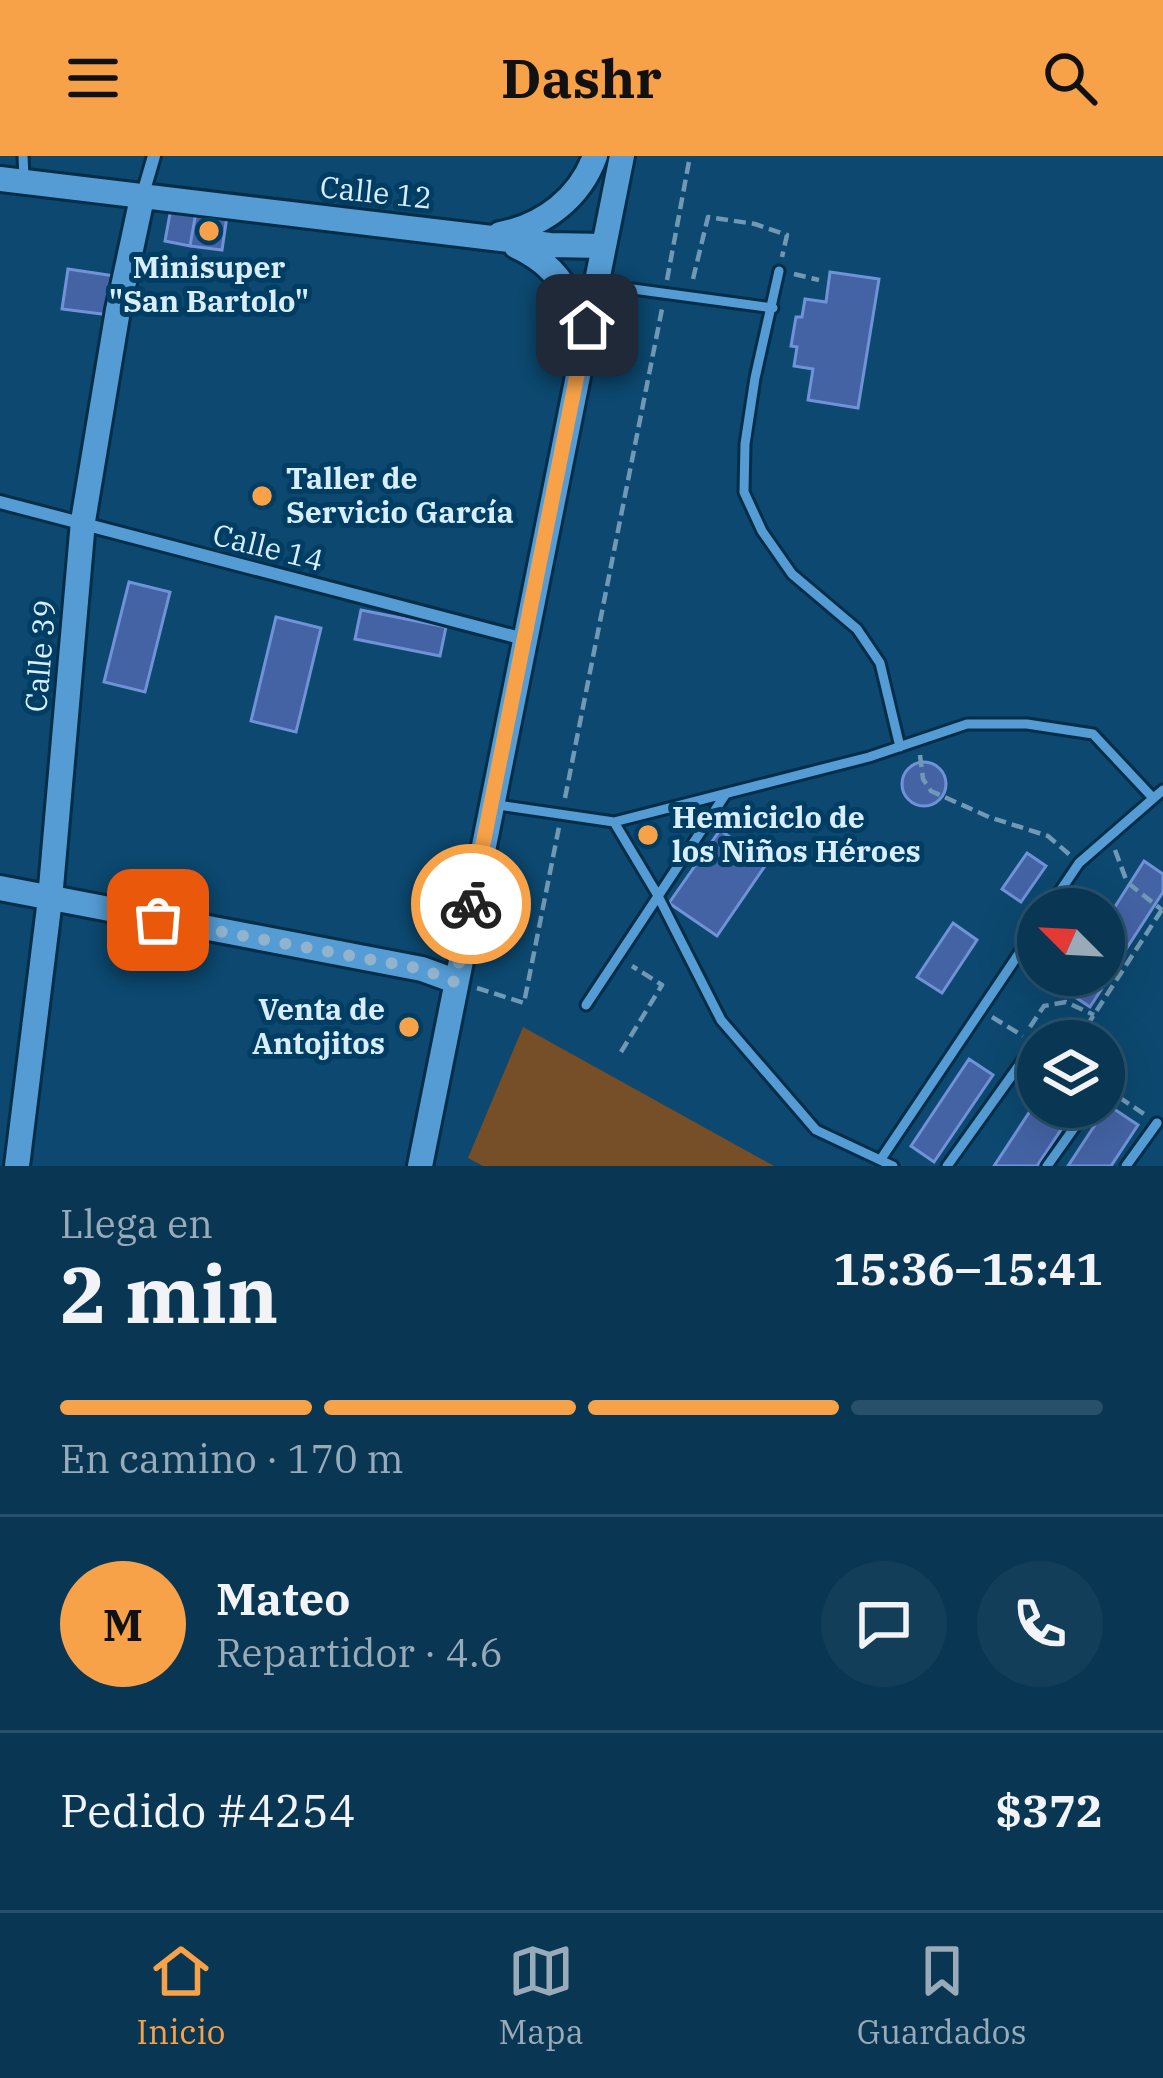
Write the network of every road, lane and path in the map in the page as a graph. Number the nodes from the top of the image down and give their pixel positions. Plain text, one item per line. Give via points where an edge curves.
1 (23, 156) edge
2 (154, 156) edge
3 (596, 156) edge
4 (622, 156) edge
5 (689, 156) edge
6 (12, 181) edge
7 (142, 198) junction
8 (492, 236) junction
9 (604, 246) junction
10 (779, 271) junction
11 (819, 280) dead end
12 (596, 284) junction
13 (664, 293) junction
14 (688, 297) junction
15 (773, 308) junction
16 (578, 366) junction
17 (0, 502) edge
18 (83, 521) junction
19 (524, 639) junction
20 (918, 741) junction
21 (900, 746) junction
22 (1163, 790) edge
23 (724, 795) junction
24 (1153, 798) junction
25 (492, 804) junction
26 (561, 817) junction
27 (614, 822) junction
28 (1110, 836) junction
29 (1078, 862) junction
30 (0, 888) edge
31 (1061, 888) edge
32 (657, 894) junction
33 (50, 899) junction
34 (1162, 909) edge
35 (617, 957) junction
36 (1017, 957) edge
37 (455, 982) junction
38 (586, 1005) dead end
39 (982, 1011) junction
40 (1094, 1015) junction
41 (1038, 1020) edge
42 (1091, 1020) edge
43 (1017, 1032) edge
44 (621, 1052) dead end
45 (1017, 1060) edge
46 (1125, 1101) edge
47 (1157, 1123) joint
48 (1073, 1128) edge
49 (881, 1159) junction
50 (17, 1166) edge
51 (419, 1166) edge
52 (892, 1166) edge
53 (947, 1166) edge
54 (1047, 1166) edge
55 (1126, 1166) edge

1 - 6 lane
2 - 7 street, Calle 39
3 - 8 main road via 561,206 523,230
4 - 9 main road
5 - 13 path
6 - 7 main road, Calle 12
7 - 8 main road, Calle 12
7 - 18 main road, Calle 39
8 - 9 main road, Calle 12
8 - 16 main road via 558,275 575,310
9 - 12 main road
10 - 11 path
10 - 14 path via 787,235 708,217
10 - 15 lane
12 - 13 lane
12 - 16 main road
13 - 14 lane
13 - 26 path
14 - 15 lane
15 - 21 lane via 745,444 744,492 792,574 856,629 880,663
16 - 19 main road
17 - 18 street, Calle 14
18 - 19 street, Calle 14
18 - 33 main road, Calle 39
19 - 25 main road
20 - 21 lane
20 - 24 lane via 967,724 1093,734
20 - 29 path via 932,791 1048,836
21 - 23 lane
22 - 24 lane
23 - 27 lane
23 - 32 lane
24 - 28 lane
25 - 26 lane
25 - 37 main road
26 - 27 lane
26 - 37 path via 524,1003
27 - 32 lane
28 - 29 lane
28 - 34 path via 1127,882
29 - 31 lane
30 - 33 main road
32 - 35 lane
32 - 49 lane via 721,1020 816,1130
33 - 37 main road via 422,969
33 - 50 main road, Calle 39
34 - 40 path
35 - 38 lane
35 - 44 path via 662,985
36 - 39 lane
37 - 51 main road
39 - 43 path
39 - 49 lane
40 - 41 path via 1066,1002 1044,1006
40 - 42 path
45 - 53 lane
46 - 47 path
47 - 55 lane
48 - 54 lane
49 - 52 lane

